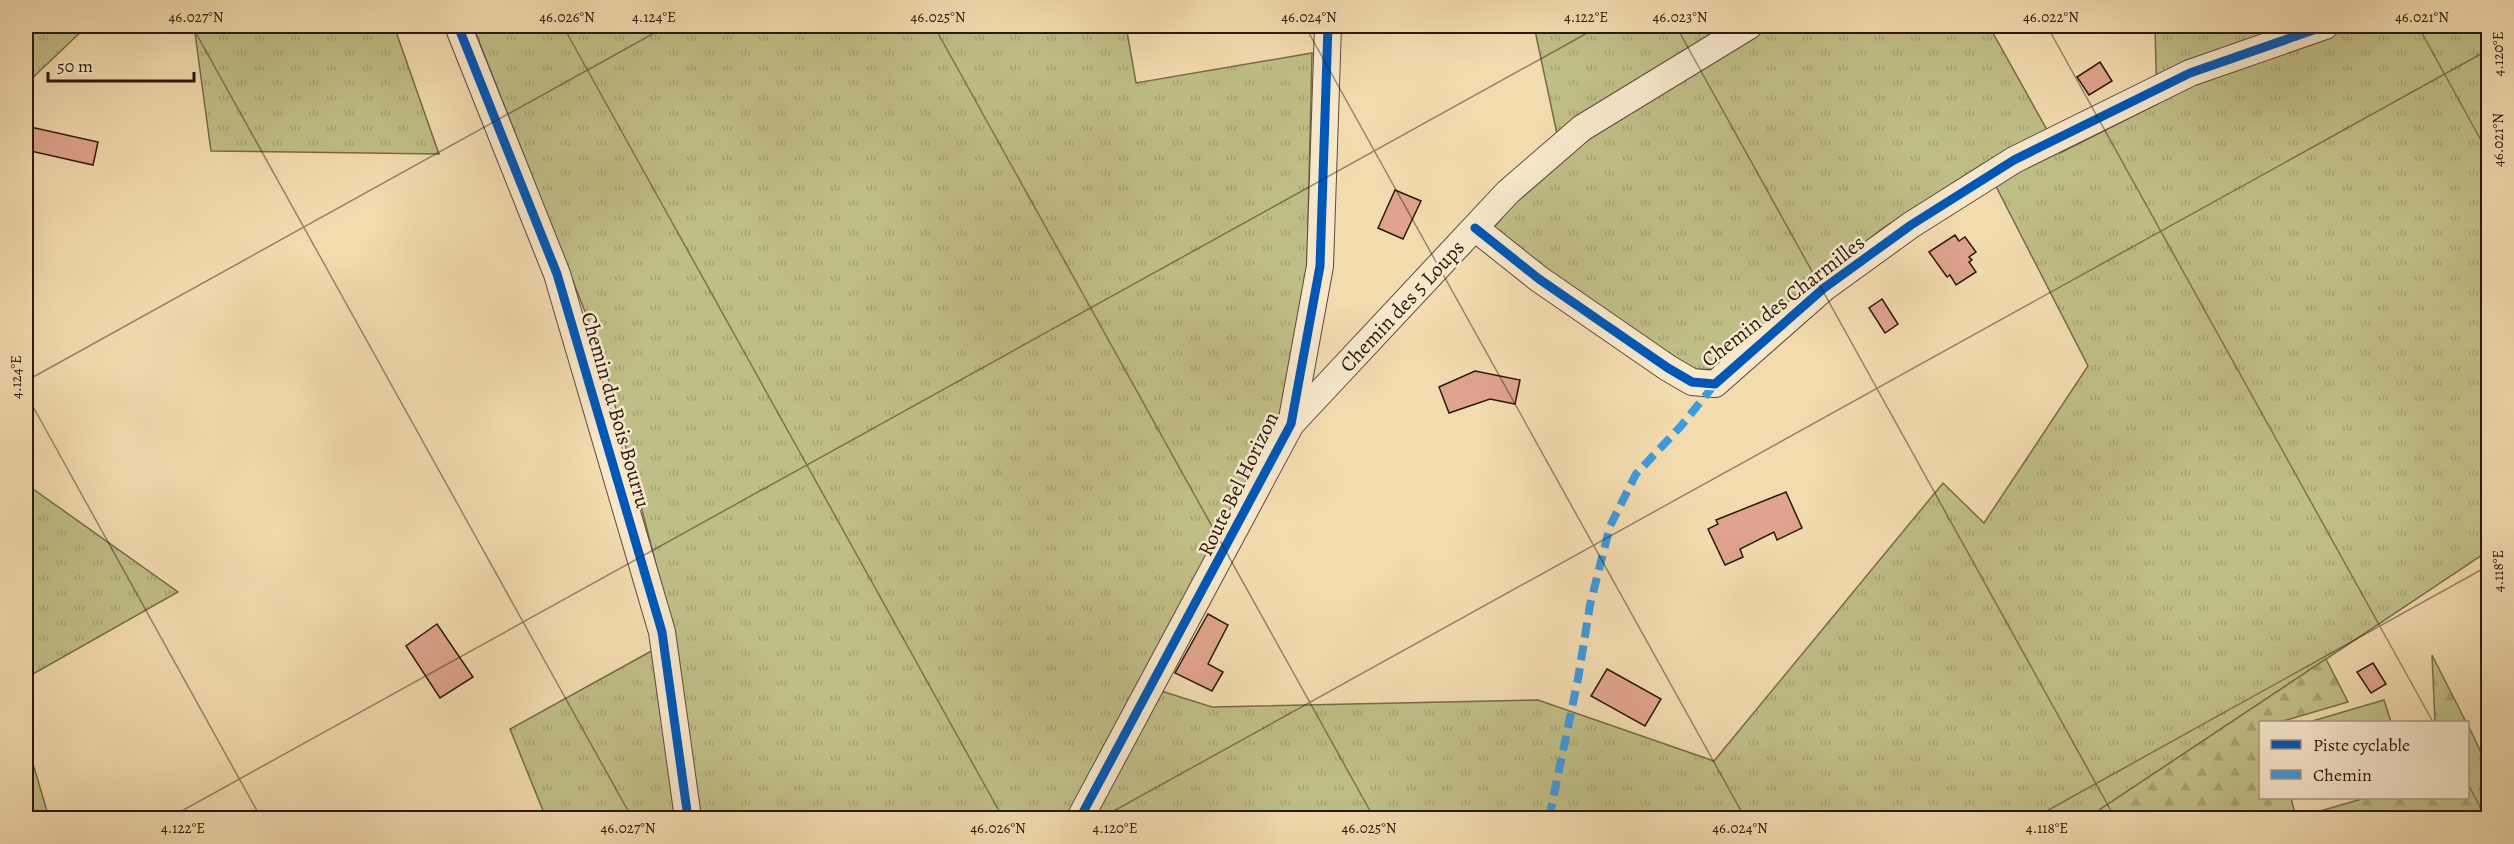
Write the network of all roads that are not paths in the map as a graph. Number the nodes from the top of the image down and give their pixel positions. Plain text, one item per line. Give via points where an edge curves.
1 (458, 26) edge
2 (1328, 26) edge
3 (1749, 26) edge
4 (2325, 26) edge
5 (1474, 228) junction
6 (1291, 424) junction
7 (688, 819) edge
8 (1080, 819) edge

1 - 7 street, Chemin du Bois Bourru via 557,274 662,632
2 - 6 street, Route Bel Horizon via 1320,266
3 - 5 street, Chemin des 5 Loups via 1581,128 1508,192
4 - 5 street, Chemin des Charmilles via 2190,73 2014,160 1911,225 1824,288 1714,384 1692,382 1668,368 1539,279
5 - 6 street, Chemin des 5 Loups
6 - 8 street, Route Bel Horizon

